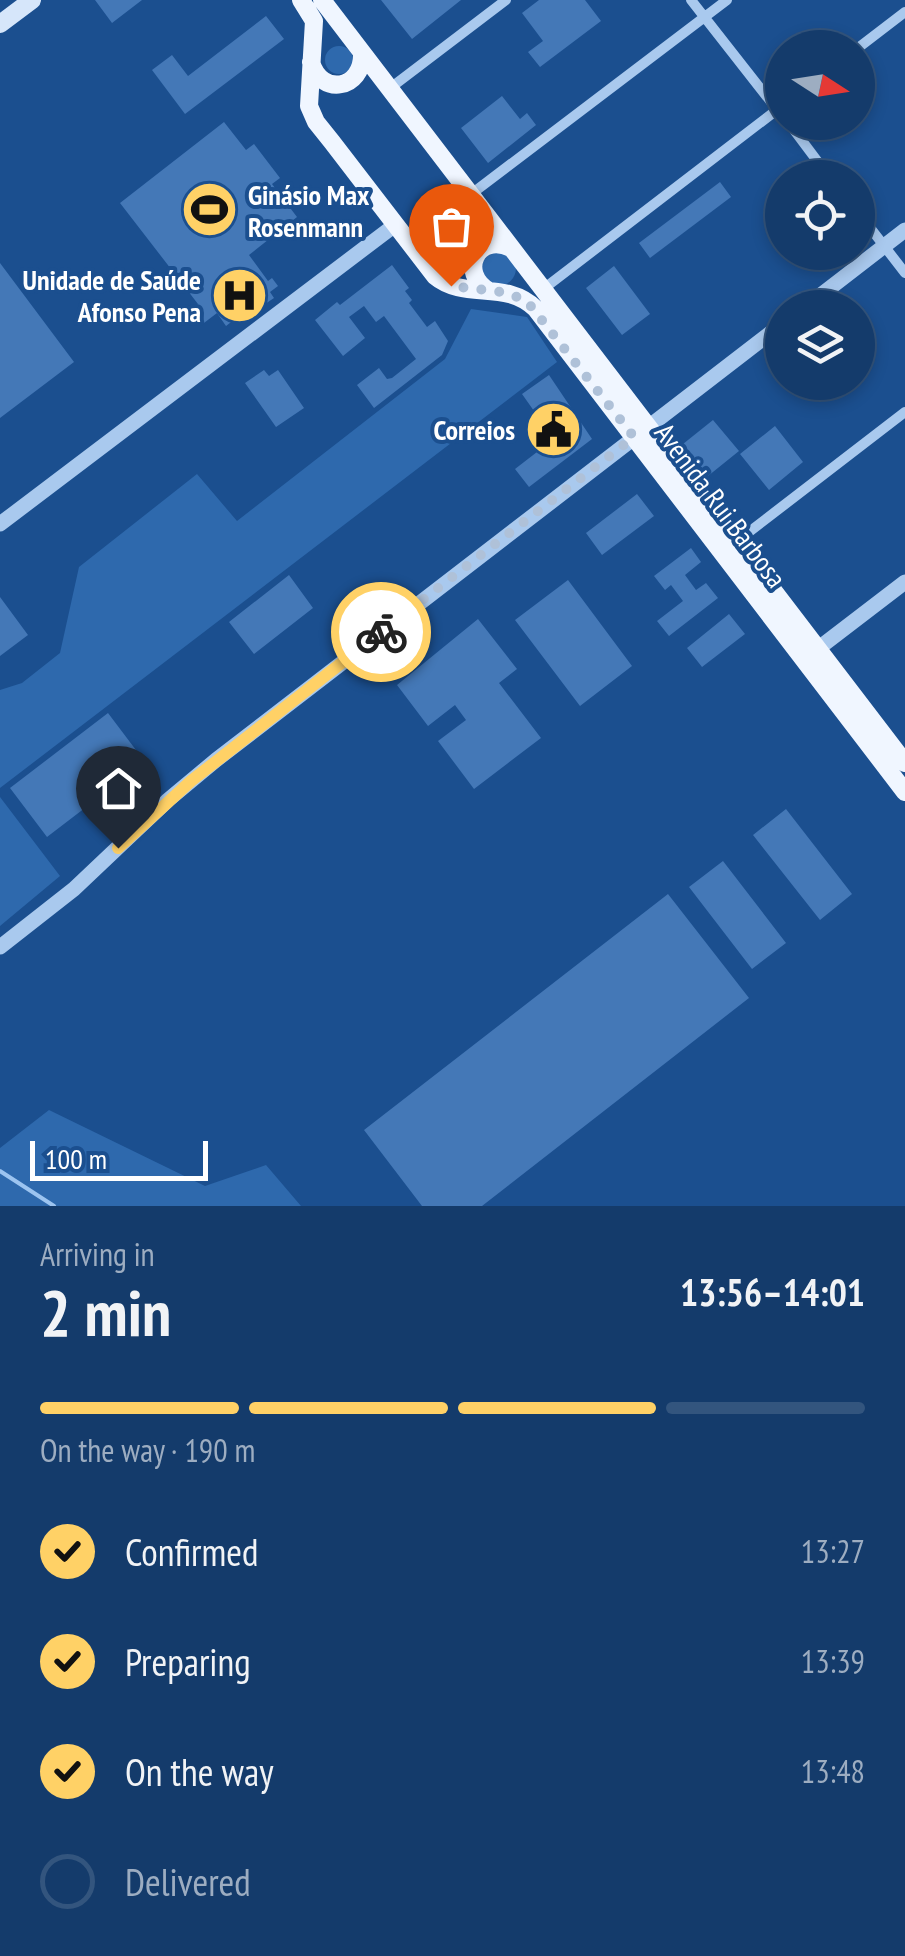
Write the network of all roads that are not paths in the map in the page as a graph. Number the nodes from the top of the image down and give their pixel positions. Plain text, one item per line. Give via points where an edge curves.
1 (32, 0) edge
2 (301, 0) edge
3 (322, 0) edge
4 (506, 0) edge
5 (691, 0) edge
6 (727, 0) edge
7 (905, 12) edge
8 (704, 17) junction
9 (0, 24) edge
10 (875, 35) edge
11 (351, 37) junction
12 (362, 54) junction
13 (312, 56) junction
14 (390, 89) junction
15 (765, 91) edge
16 (765, 122) edge
17 (470, 196) junction
18 (395, 226) junction
19 (905, 230) edge
20 (875, 234) edge
21 (884, 246) junction
22 (514, 252) junction
23 (905, 273) edge
24 (542, 290) junction
25 (827, 290) edge
26 (495, 291) junction
27 (765, 337) edge
28 (905, 412) edge
29 (642, 432) junction
30 (0, 524) edge
31 (736, 542) junction
32 (905, 582) edge
33 (811, 654) junction
34 (905, 763) edge
35 (905, 792) edge
36 (0, 947) edge

1 - 9 main road
2 - 13 main road, Avenida Rui Barbosa via 314,21
3 - 11 main road, Avenida Rui Barbosa
4 - 14 street
5 - 8 street
6 - 8 street
7 - 10 street
8 - 15 street
8 - 17 street
11 - 12 main road, Avenida Rui Barbosa
11 - 13 main road via 328,34
12 - 13 main road via 360,71 342,84 322,80
12 - 14 main road, Avenida Rui Barbosa
13 - 18 main road, Avenida Rui Barbosa via 312,114
14 - 17 main road, Avenida Rui Barbosa
16 - 24 street
17 - 22 main road, Avenida Rui Barbosa
18 - 26 main road, Avenida Rui Barbosa via 442,282
18 - 30 street
19 - 21 street
20 - 21 street
21 - 23 street
21 - 25 street
22 - 24 main road, Avenida Rui Barbosa
22 - 26 main road via 518,278
22 - 26 main road via 494,244 475,257 474,277
24 - 29 main road, Avenida Rui Barbosa
26 - 29 main road, Avenida Rui Barbosa via 526,300
27 - 29 street
28 - 31 street
29 - 31 main road, Avenida Rui Barbosa
29 - 33 main road, Avenida Rui Barbosa
29 - 36 street via 216,760
31 - 33 main road, Avenida Rui Barbosa
32 - 33 street
33 - 34 main road, Avenida Rui Barbosa
33 - 35 main road, Avenida Rui Barbosa

